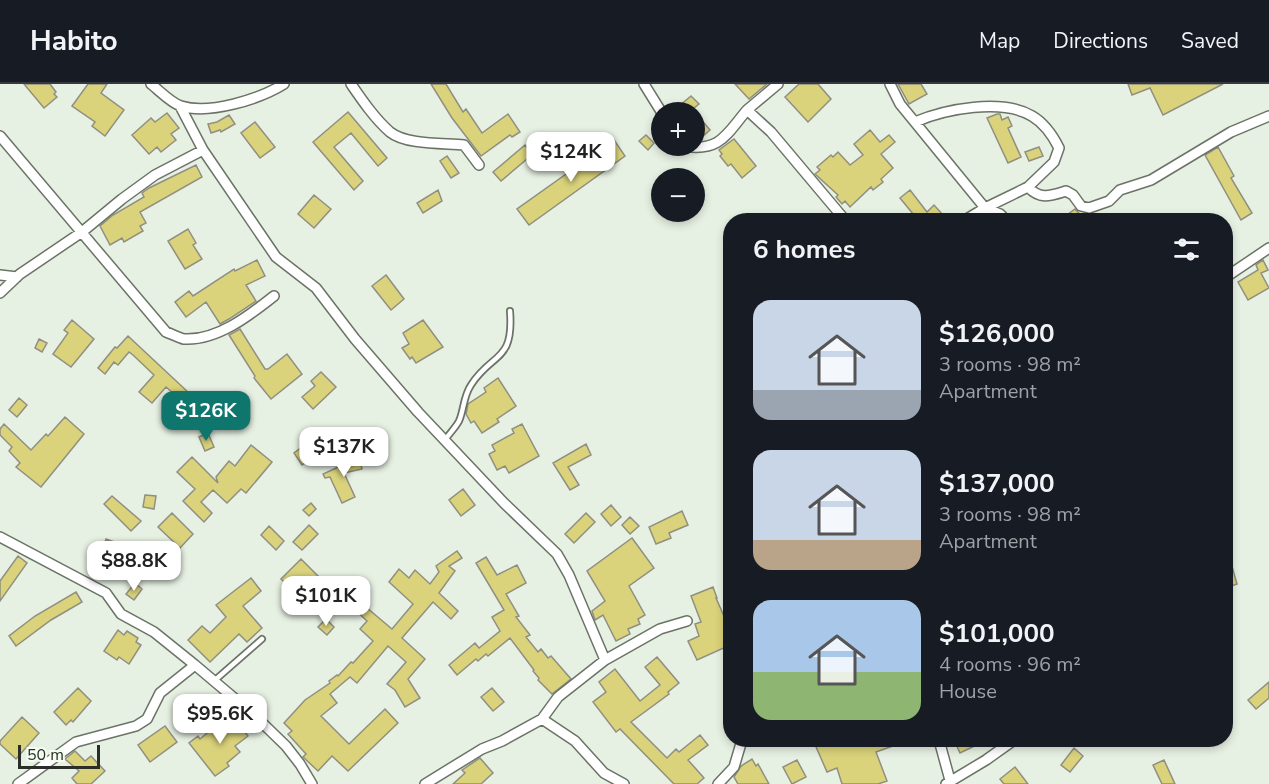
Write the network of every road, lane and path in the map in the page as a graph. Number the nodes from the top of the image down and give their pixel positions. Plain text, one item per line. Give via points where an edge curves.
1 (151, 84) edge
2 (284, 84) edge
3 (351, 84) edge
4 (644, 84) edge
5 (778, 84) edge
6 (890, 84) edge
7 (655, 102) edge
8 (180, 106) junction
9 (747, 110) junction
10 (1269, 116) edge
11 (915, 122) junction
12 (0, 136) edge
13 (705, 148) edge
14 (203, 150) junction
15 (479, 165) dead end
16 (1028, 187) junction
17 (985, 208) junction
18 (839, 213) edge
19 (977, 213) edge
20 (998, 213) edge
21 (82, 232) junction
22 (1269, 248) edge
23 (1233, 272) edge
24 (0, 275) edge
25 (17, 277) junction
26 (0, 293) edge
27 (274, 296) dead end
28 (510, 311) dead end
29 (445, 440) junction
30 (0, 537) edge
31 (687, 621) dead end
32 (262, 639) dead end
33 (605, 660) junction
34 (195, 665) junction
35 (214, 681) junction
36 (542, 719) junction
37 (740, 747) edge
38 (941, 747) edge
39 (1007, 747) edge
40 (428, 783) edge
41 (949, 783) edge
42 (18, 784) edge
43 (312, 784) edge
44 (624, 784) edge
45 (718, 784) edge

1 - 8 street
2 - 8 street via 258,96 207,109
3 - 15 street via 392,133 415,141 464,145
4 - 7 street
5 - 9 street
6 - 11 street
8 - 14 street
9 - 13 street via 719,143
9 - 18 street via 771,132
10 - 16 street via 1232,132 1151,180 1120,190 1109,201 1089,208 1081,206 1066,191 1044,196 1035,195
11 - 16 street via 975,107 1014,109 1033,117 1059,148 1054,162
11 - 17 street
12 - 21 street
14 - 21 street via 155,176
14 - 29 street via 276,257 316,288 355,339
16 - 17 street
17 - 19 street
17 - 20 street
21 - 25 street
21 - 27 street via 166,332 183,339 207,336 228,327
22 - 23 street
24 - 25 street
25 - 26 street
28 - 29 lane via 512,327 507,347 471,385 459,420
29 - 33 street via 557,554
30 - 34 street via 106,593 121,614 154,632
31 - 33 street via 660,629
32 - 35 lane
33 - 36 street via 558,697
34 - 35 street
34 - 42 street via 160,693 147,719 136,726 76,742
35 - 43 street via 286,746
36 - 40 street via 482,749
36 - 44 street via 575,741 604,773
37 - 45 street via 734,767
38 - 41 street
39 - 41 street

